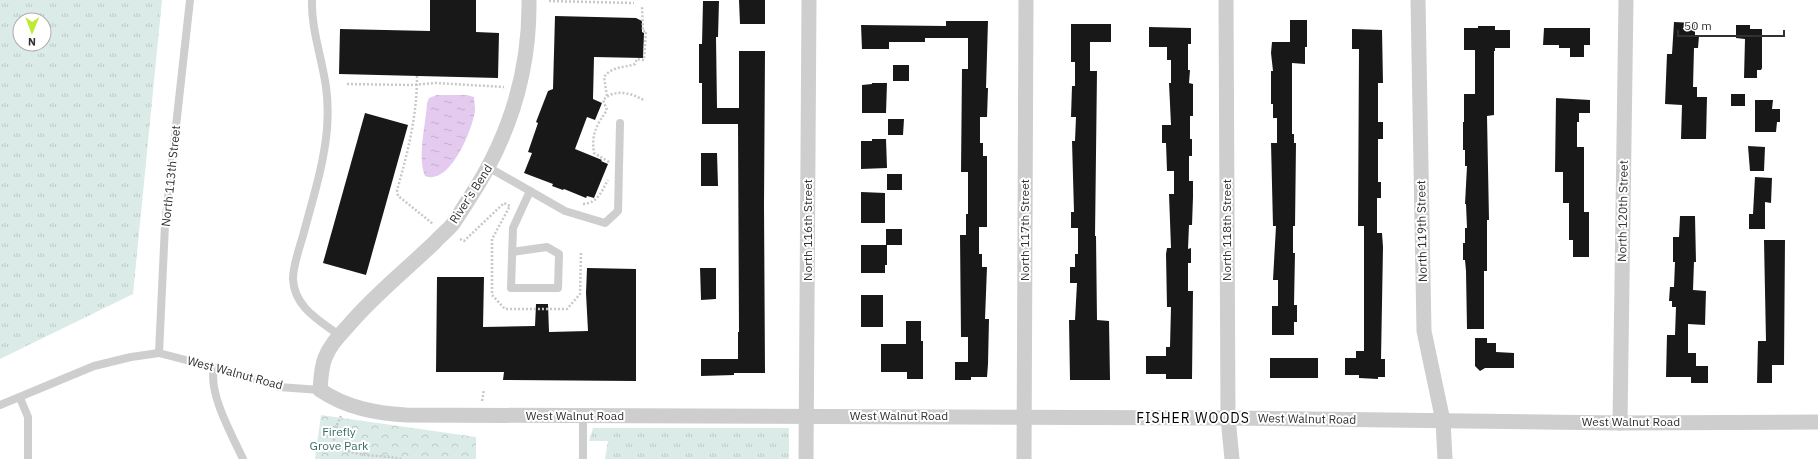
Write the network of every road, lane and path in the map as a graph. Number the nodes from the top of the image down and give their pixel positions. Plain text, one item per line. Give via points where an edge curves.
1 (190, 0) edge
2 (312, 0) edge
3 (529, 0) edge
4 (809, 0) edge
5 (1026, 0) edge
6 (1226, 0) edge
7 (1418, 0) edge
8 (1626, 0) edge
9 (549, 1) edge
10 (596, 1) edge
11 (634, 3) dead end
12 (642, 6) dead end
13 (417, 76) dead end
14 (347, 84) dead end
15 (417, 84) junction
16 (505, 87) dead end
17 (607, 96) junction
18 (645, 101) dead end
19 (620, 123) dead end
20 (488, 167) junction
21 (611, 167) dead end
22 (610, 174) dead end
23 (530, 191) junction
24 (579, 205) dead end
25 (434, 224) dead end
26 (512, 252) junction
27 (340, 335) junction
28 (159, 353) junction
29 (214, 368) junction
30 (484, 389) dead end
31 (320, 390) junction
32 (20, 398) junction
33 (482, 402) dead end
34 (346, 404) junction
35 (0, 405) edge
36 (583, 416) junction
37 (806, 416) junction
38 (1023, 417) junction
39 (1228, 418) junction
40 (1443, 421) junction
41 (1818, 422) edge
42 (1620, 423) junction
43 (28, 459) edge
44 (243, 459) edge
45 (401, 459) edge
46 (583, 459) edge
47 (806, 459) edge
48 (1024, 459) edge
49 (1232, 459) edge
50 (1445, 459) edge

1 - 28 lane, North 113th Street via 165,225
2 - 27 lane via 326,86 327,130 319,176 293,279 296,292 308,312
3 - 20 street, River's Bend via 522,78 511,118
4 - 37 street, North 116th Street
5 - 38 street, North 117th Street
6 - 39 street, North 118th Street
7 - 40 street, North 119th Street via 1424,331
8 - 42 street, North 120th Street
9 - 10 path
10 - 11 path
12 - 17 path via 643,31 646,31 644,60 637,59 635,64 616,68 605,74
13 - 15 path
14 - 15 path
15 - 16 path
15 - 25 path via 416,112 397,190 402,200
17 - 18 path via 624,93
17 - 21 path via 603,100 607,110 594,130 592,144 594,153
19 - 23 lane via 618,212 605,223 565,211
20 - 23 lane
20 - 27 street, River's Bend via 452,225 359,312
22 - 24 path via 598,198
23 - 26 lane via 513,228
26 - 26 lane via 511,288 558,288 559,254 547,247
27 - 31 street, River's Bend via 325,358
28 - 29 lane, West Walnut Road
28 - 32 lane, West Walnut Road via 94,366
29 - 31 lane, West Walnut Road via 279,387
29 - 44 lane via 212,382 216,398
30 - 33 path
31 - 34 street, West Walnut Road
32 - 35 lane, West Walnut Road
32 - 43 lane via 28,417
34 - 36 street, West Walnut Road via 381,413 406,415
34 - 45 path via 334,434 335,444 342,452
36 - 37 street, West Walnut Road
36 - 46 lane
37 - 38 street, West Walnut Road
37 - 47 street, North 116th Street
38 - 39 street, West Walnut Road
38 - 48 street, North 117th Street
39 - 40 street, West Walnut Road
39 - 49 street, North 118th Street
40 - 42 street, West Walnut Road
40 - 50 street, North 119th Street
41 - 42 street, West Walnut Road

